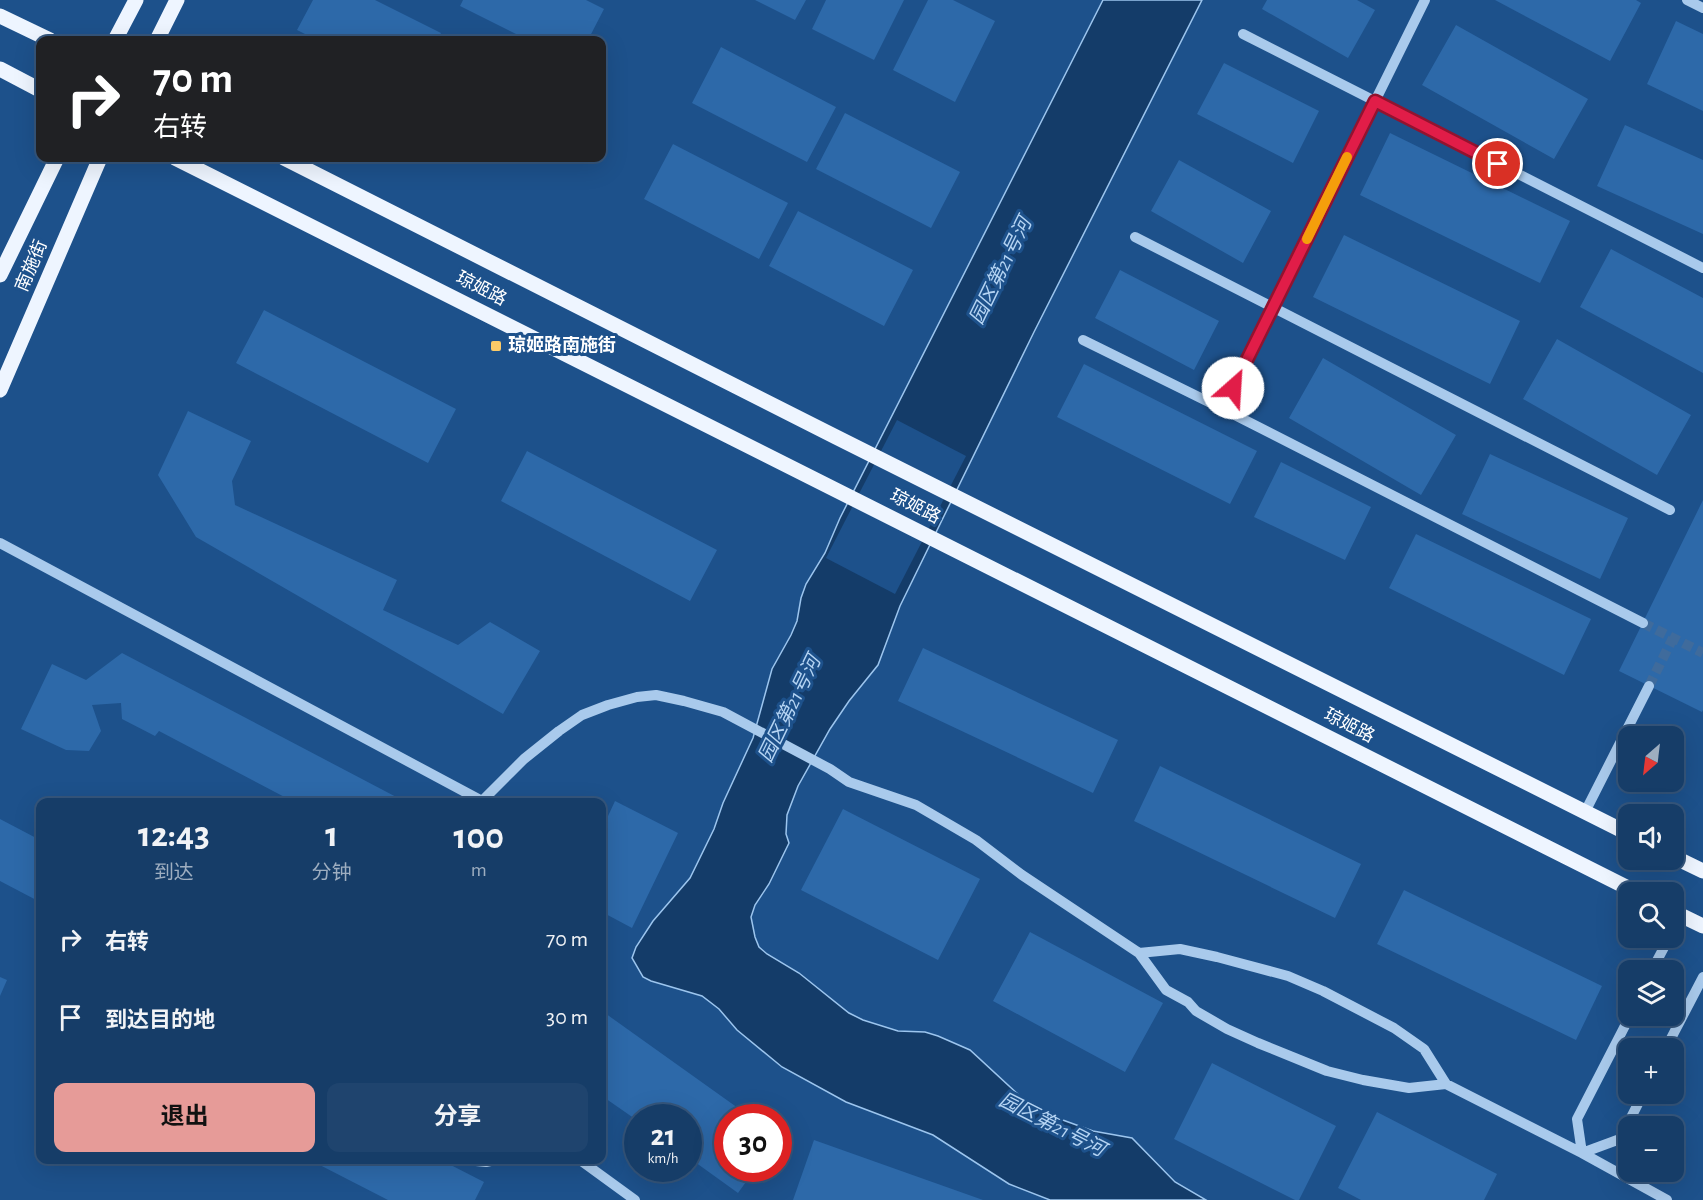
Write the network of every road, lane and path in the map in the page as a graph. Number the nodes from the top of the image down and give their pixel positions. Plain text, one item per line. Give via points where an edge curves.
1 (136, 0) edge
2 (177, 0) edge
3 (1425, 0) edge
4 (1687, 0) edge
5 (1703, 8) edge
6 (0, 16) edge
7 (1243, 34) dead end
8 (42, 36) edge
9 (118, 36) edge
10 (159, 36) edge
11 (0, 69) edge
12 (36, 88) edge
13 (1375, 101) junction
14 (55, 162) edge
15 (98, 162) edge
16 (183, 162) edge
17 (292, 162) edge
18 (1136, 237) dead end
19 (1703, 268) edge
20 (0, 275) edge
21 (1272, 308) junction
22 (1083, 340) dead end
23 (0, 390) edge
24 (1222, 409) junction
25 (1670, 510) dead end
26 (0, 543) edge
27 (1643, 623) tunnel mouth
28 (1649, 686) tunnel mouth
29 (475, 798) edge
30 (486, 798) edge
31 (1585, 812) junction
32 (1618, 828) edge
33 (1684, 862) edge
34 (1703, 872) edge
35 (1618, 883) edge
36 (1684, 920) edge
37 (1703, 926) edge
38 (1139, 953) junction
39 (1703, 977) edge
40 (1624, 1026) edge
41 (1671, 1038) edge
42 (1446, 1084) junction
43 (1638, 1104) edge
44 (1582, 1153) junction
45 (586, 1164) edge
46 (635, 1200) edge
47 (1667, 1200) edge

1 - 9 main road
2 - 10 main road
3 - 13 street
4 - 5 street
6 - 8 main road
7 - 13 street
11 - 12 main road
13 - 19 street
13 - 21 street
14 - 20 main road, 南施街
15 - 23 main road, 南施街
16 - 35 main road, 琼姬路
17 - 31 main road, 琼姬路
18 - 21 street
21 - 24 street
21 - 25 street
22 - 24 street
24 - 27 street
26 - 29 street
28 - 31 street
30 - 38 street via 524,759 582,715 637,697 656,695 723,712 849,782 916,805 976,840 1080,916
31 - 32 main road, 琼姬路
33 - 34 main road
36 - 37 main road
38 - 42 street via 1166,990 1227,1029 1258,1043 1327,1071 1363,1080 1409,1088
38 - 42 street via 1180,949 1288,976 1394,1028 1424,1049
39 - 41 street
40 - 44 street via 1577,1119
42 - 44 street
43 - 44 street via 1620,1139
44 - 47 street
45 - 46 street

